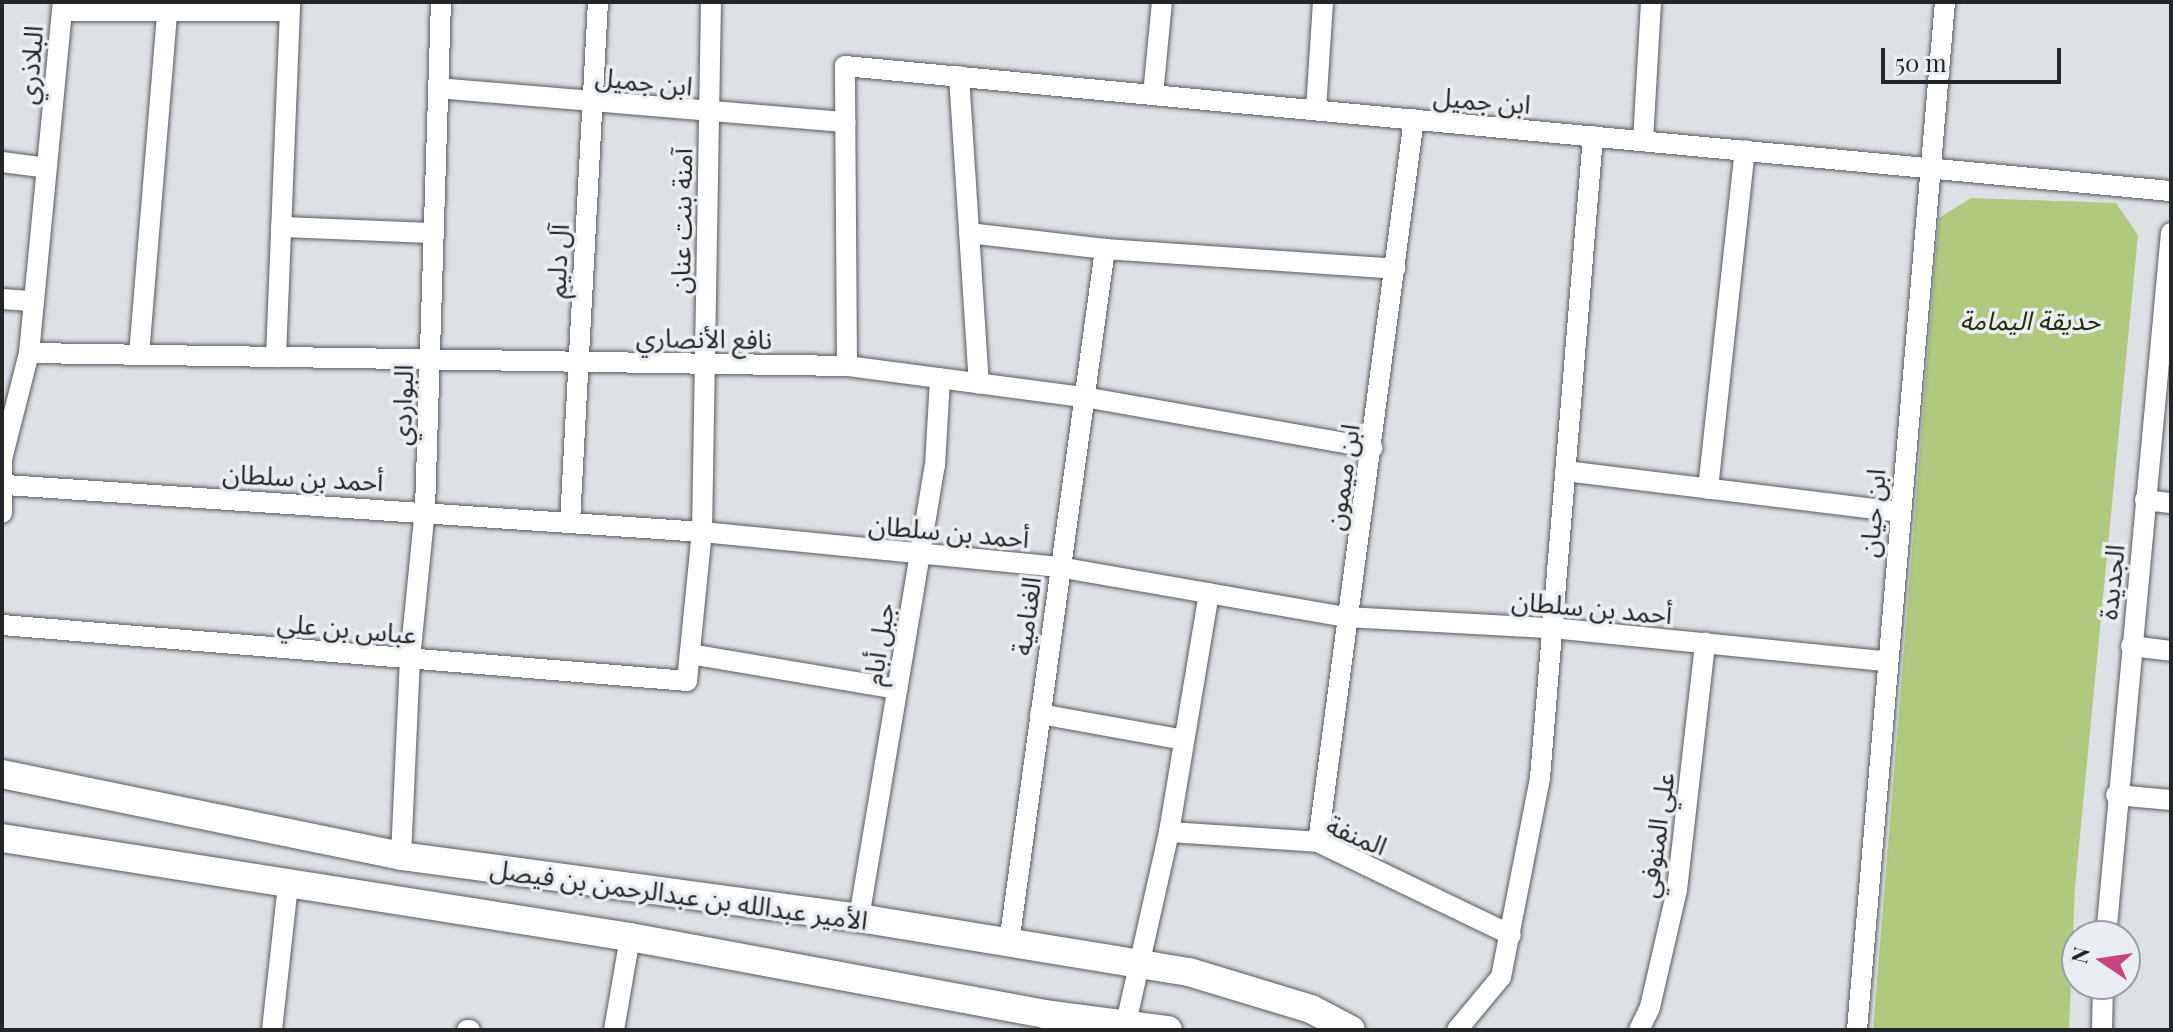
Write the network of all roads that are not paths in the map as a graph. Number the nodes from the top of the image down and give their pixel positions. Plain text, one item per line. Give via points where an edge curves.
1 (441, 2) edge
2 (598, 2) edge
3 (711, 2) edge
4 (1162, 2) edge
5 (1323, 2) edge
6 (1651, 2) edge
7 (1945, 2) edge
8 (62, 6) edge
9 (168, 6) edge
10 (289, 7) edge
11 (959, 76) junction
12 (438, 88) junction
13 (1153, 95) junction
14 (591, 102) junction
15 (1316, 110) junction
16 (709, 114) junction
17 (1414, 119) junction
18 (846, 122) junction
19 (1593, 136) junction
20 (1643, 141) junction
21 (1745, 150) junction
22 (2, 162) edge
23 (47, 168) junction
24 (1929, 168) junction
25 (2171, 191) edge
26 (281, 227) junction
27 (433, 233) junction
28 (969, 233) junction
29 (2171, 233) edge
30 (1105, 249) junction
31 (1395, 269) junction
32 (2, 299) edge
33 (34, 301) junction
34 (29, 353) junction
35 (139, 355) junction
36 (276, 357) junction
37 (430, 359) junction
38 (578, 362) junction
39 (704, 363) junction
40 (847, 366) junction
41 (940, 378) junction
42 (979, 383) junction
43 (1084, 397) junction
44 (1373, 448) junction
45 (1565, 471) junction
46 (6, 485) junction
47 (1708, 489) junction
48 (2145, 500) junction
49 (2171, 503) edge
50 (425, 510) junction
51 (1898, 512) junction
52 (2, 513) edge
53 (570, 522) junction
54 (702, 532) junction
55 (919, 555) junction
56 (1059, 567) junction
57 (1209, 593) junction
58 (1346, 617) junction
59 (2, 625) edge
60 (1552, 628) junction
61 (1705, 643) junction
62 (2131, 646) junction
63 (2171, 651) edge
64 (690, 654) junction
65 (410, 659) junction
66 (1884, 661) junction
67 (687, 681) joint
68 (897, 689) junction
69 (1040, 714) junction
70 (1184, 740) junction
71 (2, 774) edge
72 (2116, 795) junction
73 (2171, 800) edge
74 (1169, 832) junction
75 (2, 838) edge
76 (1318, 842) junction
77 (401, 856) junction
78 (288, 886) junction
79 (859, 918) junction
80 (2107, 920) edge
81 (1511, 935) junction
82 (630, 937) junction
83 (1009, 943) junction
84 (1139, 964) junction
85 (2103, 1000) edge
86 (1043, 1022) edge
87 (1126, 1023) junction
88 (272, 1030) edge
89 (614, 1030) edge
90 (1168, 1030) edge
91 (1351, 1030) edge
92 (1457, 1030) edge
93 (1639, 1030) edge
94 (1857, 1030) edge
95 (2102, 1030) edge

1 - 12 street, البواردي
2 - 14 street, آل دليم
3 - 16 street, آمنة بنت عنان
4 - 13 street
5 - 15 street
6 - 20 street
7 - 24 street, ابن حيان
8 - 9 street
8 - 23 street, البلاذري
9 - 10 street
9 - 35 street
10 - 26 street
11 - 13 street, ابن جميل
11 - 18 street, ابن جميل via 845,66
11 - 28 street
12 - 14 street, ابن جميل
12 - 27 street, البواردي
13 - 15 street, ابن جميل
14 - 16 street, ابن جميل
14 - 38 street, آل دليم
15 - 17 street, ابن جميل
16 - 18 street, ابن جميل
16 - 39 street, آمنة بنت عنان
17 - 19 street, ابن جميل
17 - 31 street, ابن ميمون
18 - 40 street, ابن جميل
19 - 20 street, ابن جميل
19 - 45 street
20 - 21 street, ابن جميل
21 - 24 street, ابن جميل
21 - 47 street
22 - 23 street
23 - 33 street, البلاذري
24 - 25 street, ابن جميل
24 - 51 street, ابن حيان
26 - 27 street
26 - 36 street
27 - 37 street, البواردي
28 - 30 street
28 - 42 street
29 - 48 street, الجديدة
30 - 31 street
30 - 43 street, الغنامية
31 - 44 street, ابن ميمون
32 - 33 street
33 - 34 street, البلاذري
34 - 35 street, نافع الأنصاري
34 - 46 street, البلاذري via 2,459
35 - 36 street, نافع الأنصاري
36 - 37 street, نافع الأنصاري
37 - 38 street, نافع الأنصاري
37 - 50 street, البواردي
38 - 39 street, نافع الأنصاري
38 - 53 street, آل دليم
39 - 40 street, نافع الأنصاري
39 - 54 street, آمنة بنت عنان
40 - 41 street, نافع الأنصاري
41 - 42 street, نافع الأنصاري
41 - 55 street, جبل أبام via 935,466
42 - 43 street, نافع الأنصاري
43 - 44 street, نافع الأنصاري
43 - 56 street, الغنامية
44 - 58 street, ابن ميمون
45 - 47 street
45 - 60 street
46 - 50 street, أحمد بن سلطان
46 - 52 street, البلاذري
47 - 51 street
48 - 49 street
48 - 62 street, الجديدة
50 - 53 street, أحمد بن سلطان
50 - 65 street, البواردي
51 - 66 street, ابن حيان
53 - 54 street, أحمد بن سلطان
54 - 55 street, أحمد بن سلطان
54 - 64 street, آمنة بنت عنان
55 - 56 street, أحمد بن سلطان
55 - 68 street, جبل أبام
56 - 57 street, أحمد بن سلطان
56 - 69 street, الغنامية
57 - 58 street, أحمد بن سلطان
57 - 70 street
58 - 60 street, أحمد بن سلطان
58 - 76 street, ابن ميمون
59 - 65 street, عباس بن علي
60 - 61 street, أحمد بن سلطان
60 - 81 street via 1540,778
61 - 66 street, أحمد بن سلطان
61 - 93 street, علي المنوفي via 1677,890 1650,1007
62 - 63 street
62 - 72 street, الجديدة
64 - 67 street, آمنة بنت عنان
64 - 68 street
65 - 67 street, عباس بن علي
65 - 77 street, البواردي
66 - 94 street, ابن حيان
68 - 79 street, جبل أبام
69 - 70 street
69 - 83 street, الغنامية
70 - 74 street
71 - 77 main road, الأمير عبدالله بن عبدالرحمن بن فيصل
72 - 73 street
72 - 80 street, الجديدة
74 - 76 street, المنفة
74 - 84 street
75 - 78 main road, الأمير عبدالله بن عبدالرحمن بن فيصل
76 - 81 street, المنفة
77 - 79 main road, الأمير عبدالله بن عبدالرحمن بن فيصل
78 - 82 main road, الأمير عبدالله بن عبدالرحمن بن فيصل
78 - 88 street
79 - 83 main road, الأمير عبدالله بن عبدالرحمن بن فيصل
81 - 92 street via 1501,977
82 - 86 main road, الأمير عبدالله بن عبدالرحمن بن فيصل
82 - 89 street
83 - 84 main road, الأمير عبدالله بن عبدالرحمن بن فيصل
84 - 87 street
84 - 91 main road, الأمير عبدالله بن عبدالرحمن بن فيصل via 1189,972 1311,1009
85 - 95 street
86 - 87 main road, الأمير عبدالله بن عبدالرحمن بن فيصل
87 - 90 main road, الأمير عبدالله بن عبدالرحمن بن فيصل

